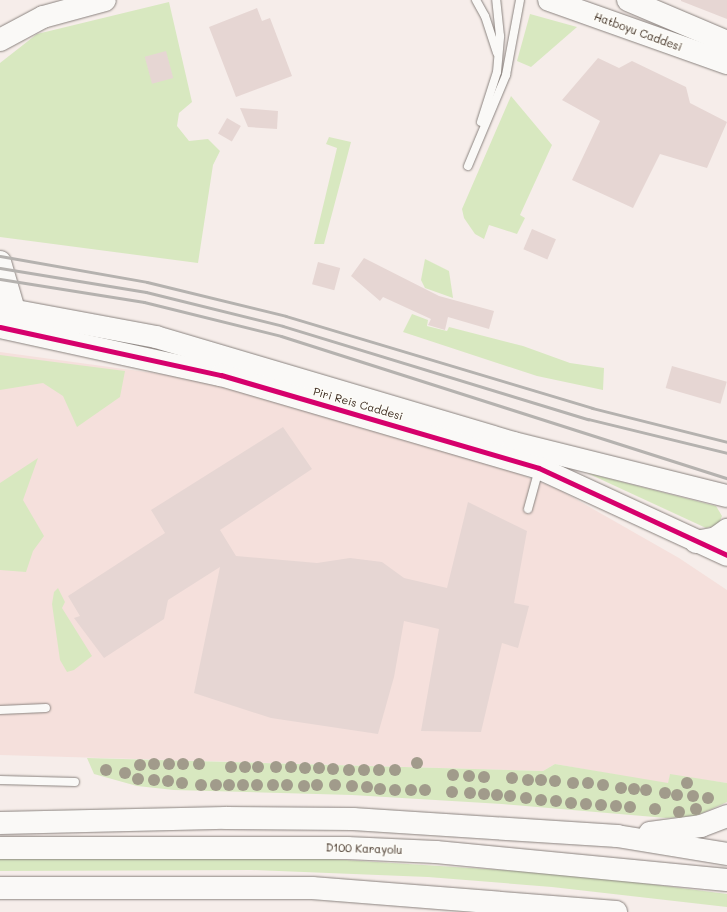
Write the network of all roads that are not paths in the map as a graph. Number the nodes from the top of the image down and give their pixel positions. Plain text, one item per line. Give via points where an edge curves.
1 (105, 0) edge
2 (476, 0) edge
3 (496, 0) edge
4 (520, 0) edge
5 (549, 0) edge
6 (628, 0) edge
7 (0, 40) edge
8 (727, 42) edge
9 (498, 57) junction
10 (727, 63) edge
11 (0, 262) edge
12 (3, 319) edge
13 (539, 468) junction
14 (725, 497) edge
15 (528, 509) dead end
16 (727, 530) edge
17 (696, 542) junction
18 (727, 555) edge
19 (727, 570) edge
20 (46, 708) dead end
21 (0, 710) edge
22 (0, 780) edge
23 (75, 782) dead end
24 (727, 816) edge
25 (0, 823) edge
26 (617, 836) junction
27 (0, 848) edge
28 (727, 854) edge
29 (727, 880) edge
30 (0, 888) edge
31 (582, 908) junction
32 (443, 912) edge
33 (616, 912) edge

1 - 7 main road via 43,17
2 - 9 lane via 485,16
3 - 9 lane via 500,36
4 - 9 lane via 506,75 468,166 497,72
5 - 10 main road, Hatboyu Caddesi
6 - 8 main road, Hatboyu Caddesi
11 - 12 main road
12 - 13 main road, Piri Reis Caddesi via 221,375
12 - 14 main road, Piri Reis Caddesi via 156,337 514,443
13 - 15 lane
13 - 17 main road, Piri Reis Caddesi
16 - 17 main road via 716,538
17 - 18 main road
17 - 19 main road
20 - 21 lane
22 - 23 lane
24 - 26 main road via 700,826 674,831
25 - 26 main road via 226,818 353,819
26 - 28 main road
27 - 29 main road, D100 Karayolu via 414,851
30 - 31 main road via 312,888
31 - 32 main road
31 - 33 main road

